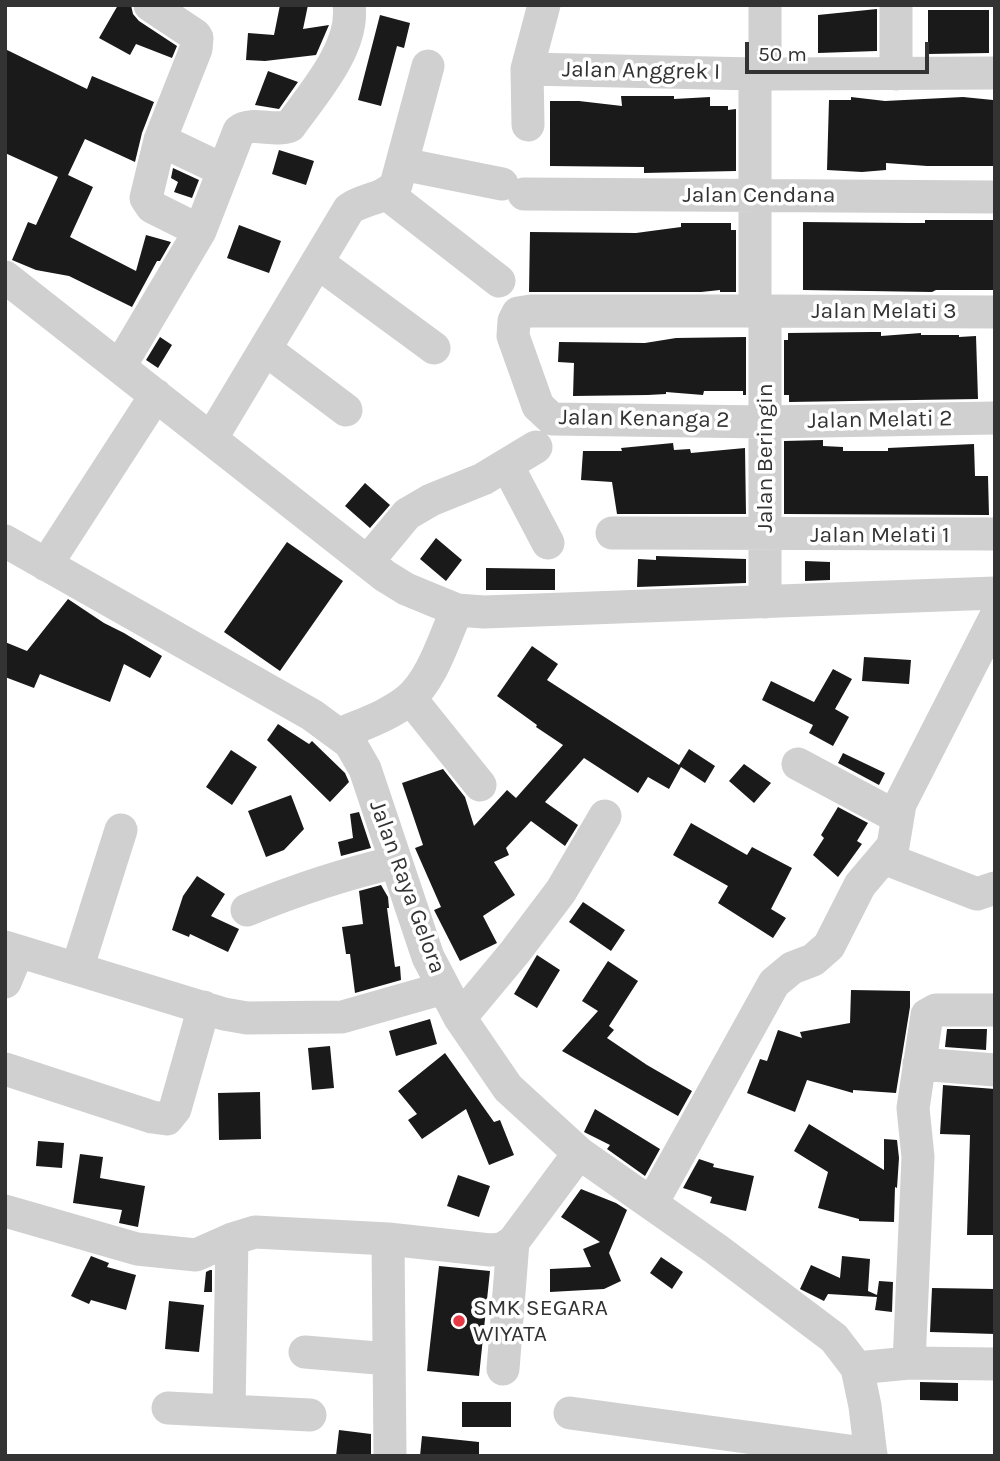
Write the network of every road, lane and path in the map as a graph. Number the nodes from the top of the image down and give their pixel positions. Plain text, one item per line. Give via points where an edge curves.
1 (150, 5) edge
2 (349, 5) edge
3 (544, 5) edge
4 (765, 5) edge
5 (896, 5) edge
6 (428, 66) dead end
7 (527, 69) junction
8 (764, 73) junction
9 (896, 74) junction
10 (995, 74) edge
11 (528, 125) dead end
12 (160, 140) junction
13 (402, 164) junction
14 (223, 170) junction
15 (387, 194) junction
16 (764, 195) junction
17 (995, 197) edge
18 (200, 231) junction
19 (317, 262) junction
20 (5, 277) edge
21 (499, 281) dead end
22 (765, 312) junction
23 (995, 312) edge
24 (515, 317) joint
25 (434, 348) dead end
26 (265, 349) junction
27 (120, 366) junction
28 (156, 395) junction
29 (346, 410) dead end
30 (995, 418) edge
31 (765, 422) junction
32 (211, 439) junction
33 (536, 447) dead end
34 (507, 465) junction
35 (612, 533) dead end
36 (995, 534) edge
37 (765, 535) junction
38 (5, 541) edge
39 (548, 543) dead end
40 (367, 562) junction
41 (46, 565) junction
42 (995, 593) edge
43 (765, 601) junction
44 (457, 610) junction
45 (995, 618) edge
46 (410, 698) junction
47 (340, 734) junction
48 (798, 764) dead end
49 (480, 785) dead end
50 (605, 816) dead end
51 (897, 817) junction
52 (121, 830) dead end
53 (884, 858) junction
54 (396, 862) junction
55 (995, 888) edge
56 (247, 910) dead end
57 (12, 949) edge
58 (78, 969) junction
59 (5, 982) edge
60 (444, 988) junction
61 (204, 1007) junction
62 (995, 1010) edge
63 (460, 1018) junction
64 (919, 1064) junction
65 (5, 1069) edge
66 (995, 1070) edge
67 (579, 1153) junction
68 (652, 1203) junction
69 (5, 1211) edge
70 (232, 1239) junction
71 (388, 1239) junction
72 (513, 1242) junction
73 (305, 1352) dead end
74 (388, 1359) junction
75 (909, 1363) junction
76 (995, 1364) edge
77 (857, 1368) junction
78 (503, 1369) dead end
79 (168, 1408) dead end
80 (229, 1411) junction
81 (570, 1413) dead end
82 (310, 1415) dead end
83 (871, 1455) edge
84 (390, 1456) edge

1 - 12 street via 197,37
2 - 14 street via 347,32 332,68 290,127 241,129
3 - 7 street
4 - 8 street, Jalan Beringin
5 - 9 street
6 - 13 street
7 - 8 street, Jalan Anggrek I
7 - 11 street
8 - 9 street, Jalan Anggrek I
8 - 16 street, Jalan Beringin
9 - 10 street, Jalan Anggrek I
12 - 14 street
12 - 18 street via 146,192 148,203
13 - 15 street via 396,185
13 - 16 street, Jalan Cendana via 513,189
14 - 18 street
15 - 19 street via 349,208
15 - 21 street
16 - 17 street, Jalan Cendana
16 - 22 street, Jalan Beringin
18 - 27 street
19 - 25 street
19 - 26 street
20 - 27 street
22 - 23 street, Jalan Melati 3
22 - 24 street, Jalan Melati 3 via 531,310
22 - 31 street, Jalan Beringin
24 - 31 street, Jalan Kenanga 2 via 513,336 538,407 552,419
26 - 29 street
26 - 32 street
27 - 28 street
28 - 32 street
28 - 41 street
30 - 31 street, Jalan Melati 2
31 - 37 street, Jalan Beringin
32 - 40 street
33 - 34 street
34 - 39 street
34 - 40 street via 407,514
35 - 37 street, Jalan Melati 1
36 - 37 street, Jalan Melati 1
37 - 43 street, Jalan Beringin
38 - 41 street, Jalan Raya Gelora
40 - 44 street via 406,589
41 - 47 street, Jalan Raya Gelora
42 - 43 street
43 - 44 street
44 - 46 street via 427,675
45 - 51 street
46 - 47 street via 389,713
46 - 49 street
47 - 54 street, Jalan Raya Gelora via 365,769
48 - 51 street
50 - 63 street via 561,891
51 - 53 street via 893,846
52 - 58 street
53 - 55 street via 976,894
53 - 68 street via 860,885 829,946 774,983
54 - 56 street via 312,884
54 - 60 street, Jalan Raya Gelora via 428,957
57 - 58 street
57 - 59 street
58 - 61 street
60 - 61 street via 342,1017 247,1018
60 - 63 street, Jalan Raya Gelora
61 - 65 street via 174,1109 167,1119
62 - 64 street via 930,1012
63 - 67 street, Jalan Raya Gelora via 508,1088
64 - 66 street
64 - 75 street via 913,1108 918,1157
67 - 68 street, Jalan Raya Gelora
67 - 72 street
68 - 77 street, Jalan Raya Gelora via 834,1338
69 - 70 street via 137,1249 196,1255
70 - 71 street via 255,1233
70 - 80 street
71 - 72 street via 490,1250
71 - 74 street
72 - 78 street
73 - 74 street
74 - 84 street
75 - 76 street
75 - 77 street
77 - 83 street, Jalan Raya Gelora
79 - 80 street
80 - 82 street
81 - 83 street

